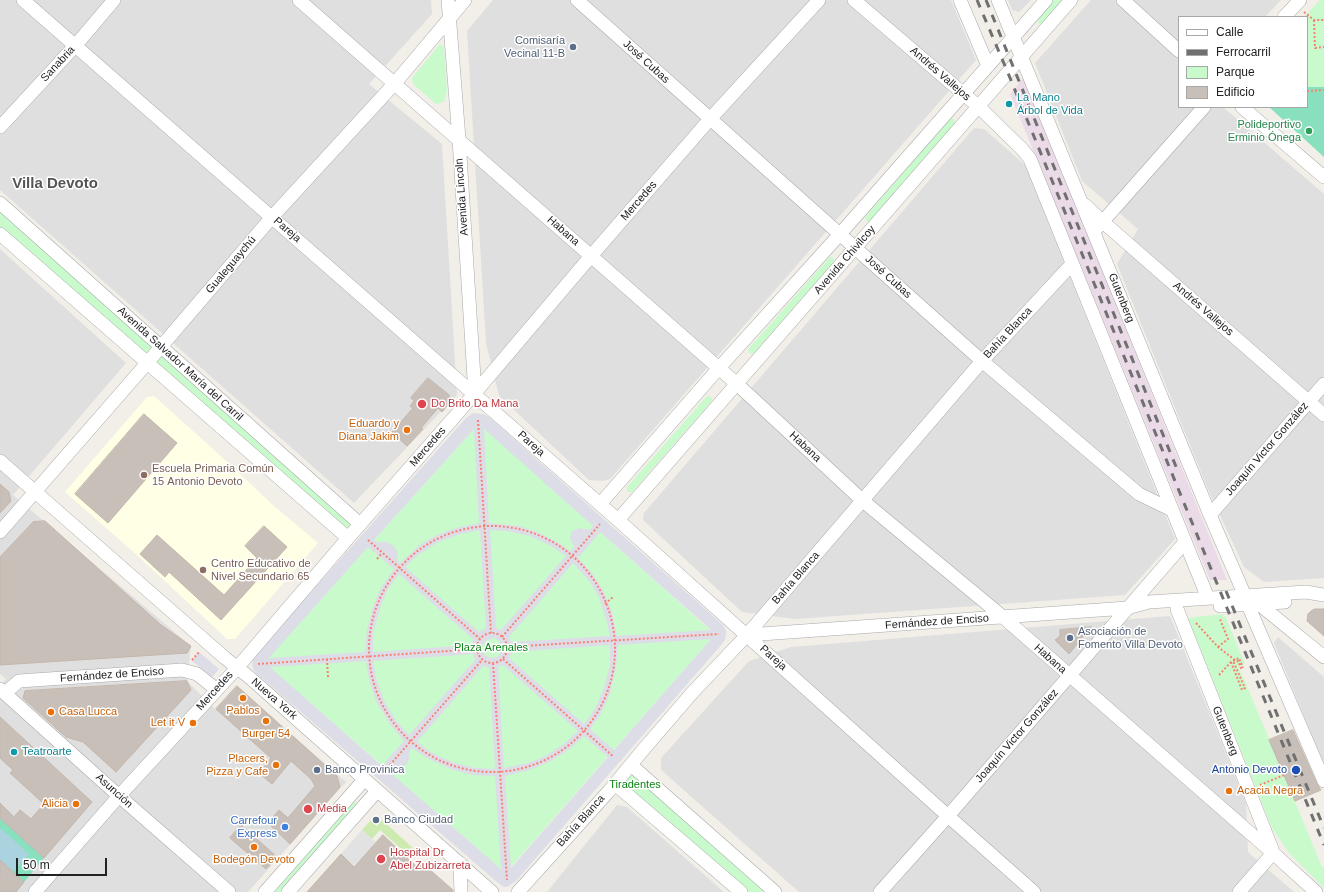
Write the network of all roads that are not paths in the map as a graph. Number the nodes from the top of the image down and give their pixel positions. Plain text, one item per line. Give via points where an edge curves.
1 (23, 0) edge
2 (114, 0) edge
3 (299, 0) edge
4 (448, 0) edge
5 (465, 0) edge
6 (577, 0) edge
7 (819, 0) edge
8 (854, 0) edge
9 (960, 0) edge
10 (998, 0) edge
11 (1046, 0) edge
12 (1071, 0) edge
13 (1123, 0) edge
14 (1300, 0) edge
15 (1285, 16) edge
16 (450, 18) junction
17 (1013, 37) junction
18 (76, 46) junction
19 (1178, 50) edge
20 (1022, 58) junction
21 (988, 66) junction
22 (395, 83) junction
23 (962, 94) junction
24 (978, 107) junction
25 (1203, 108) edge
26 (1243, 108) edge
27 (710, 120) junction
28 (0, 127) edge
29 (459, 139) junction
30 (1324, 178) edge
31 (0, 203) edge
32 (1082, 203) junction
33 (272, 218) junction
34 (1102, 222) junction
35 (1094, 232) junction
36 (0, 234) edge
37 (840, 234) junction
38 (856, 248) junction
39 (591, 256) junction
40 (1072, 264) junction
41 (161, 347) junction
42 (982, 361) junction
43 (148, 362) junction
44 (718, 368) junction
45 (737, 384) junction
46 (1324, 384) edge
47 (474, 394) junction
48 (1308, 401) junction
49 (1324, 415) edge
50 (0, 461) edge
51 (34, 492) junction
52 (863, 501) junction
53 (600, 504) junction
54 (1172, 510) junction
55 (1210, 515) junction
56 (618, 520) junction
57 (360, 524) junction
58 (0, 532) edge
59 (348, 538) junction
60 (1185, 542) junction
61 (1322, 595) edge
62 (1208, 598) junction
63 (1251, 601) junction
64 (1127, 608) junction
65 (1177, 609) junction
66 (1003, 617) junction
67 (747, 635) junction
68 (1324, 658) edge
69 (237, 668) junction
70 (1069, 675) junction
71 (217, 690) junction
72 (2, 691) edge
73 (631, 765) junction
74 (364, 780) junction
75 (1324, 781) edge
76 (615, 784) junction
77 (377, 791) junction
78 (119, 796) junction
79 (948, 816) junction
80 (1274, 853) junction
81 (460, 863) junction
82 (1315, 891) edge
83 (35, 892) edge
84 (229, 892) edge
85 (265, 892) edge
86 (288, 892) edge
87 (461, 892) edge
88 (492, 892) edge
89 (518, 892) edge
90 (741, 892) edge
91 (775, 892) edge
92 (880, 892) edge
93 (1034, 892) edge
94 (1240, 892) edge

1 - 18 street, Pareja
2 - 18 street, Sanabria
3 - 22 street, Habana
4 - 16 street, Avenida Lincoln
5 - 16 street, Gualeguaychú
6 - 27 street, José Cubas
7 - 27 street, Mercedes
8 - 23 street, Andrés Vallejos
9 - 21 street
10 - 17 street, Gutenberg
11 - 17 street, Avenida Chivilcoy
12 - 20 street, Avenida Chivilcoy
13 - 19 street
14 - 15 street
16 - 22 street, Gualeguaychú
16 - 29 street, Avenida Lincoln
17 - 20 street, Gutenberg
17 - 21 street, Avenida Chivilcoy
18 - 28 street, Sanabria
18 - 33 street, Pareja
20 - 24 street, Avenida Chivilcoy
20 - 32 street, Gutenberg
21 - 23 street, Avenida Chivilcoy
22 - 29 street, Habana
22 - 33 street, Gualeguaychú
23 - 24 street, Andrés Vallejos
23 - 37 street, Avenida Chivilcoy
24 - 38 street, Avenida Chivilcoy
24 - 40 street, Andrés Vallejos via 1030,159
25 - 34 street
26 - 30 street
27 - 37 street, José Cubas
27 - 39 street, Mercedes
29 - 39 street, Habana
29 - 47 street, Avenida Lincoln
31 - 41 street, Avenida Salvador María del Carril
32 - 34 street, Andrés Vallejos
32 - 35 street, Gutenberg
33 - 41 street, Gualeguaychú
33 - 47 street, Pareja
34 - 35 street
34 - 48 street, Andrés Vallejos
35 - 55 street, Gutenberg
36 - 43 street, Avenida Salvador María del Carril
37 - 38 street, José Cubas
37 - 44 street, Avenida Chivilcoy
38 - 42 street, José Cubas
38 - 45 street, Avenida Chivilcoy
39 - 44 street, Habana
39 - 47 street, Mercedes
40 - 42 street, Bahía Blanca
40 - 54 street
41 - 43 street, Gualeguaychú
41 - 57 street, Avenida Salvador María del Carril
42 - 52 street, Bahía Blanca
42 - 54 street, José Cubas via 1139,494
43 - 51 street, Gualeguaychú
43 - 59 street, Avenida Salvador María del Carril
44 - 45 street, Habana
44 - 53 street, Avenida Chivilcoy
45 - 52 street, Habana
45 - 56 street, Avenida Chivilcoy
46 - 48 street, Joaquín Victor González
47 - 53 street, Pareja
47 - 57 street, Mercedes
48 - 49 street, Andrés Vallejos
48 - 55 street, Joaquín Victor González
50 - 51 street, Nueva York
51 - 58 street, Gualeguaychú
51 - 69 street, Nueva York
52 - 66 street, Habana
52 - 67 street, Bahía Blanca
53 - 56 street, Pareja
54 - 60 street
55 - 63 street, Gutenberg
56 - 67 street, Pareja
57 - 59 street, Mercedes
59 - 69 street, Mercedes
60 - 62 street
60 - 64 street, Joaquín Victor González
61 - 63 street, Fernández de Enciso via 1306,601
62 - 63 street, Fernández de Enciso
62 - 64 street, Fernández de Enciso via 1149,602
63 - 65 street, Fernández de Enciso
63 - 68 street via 1285,624
63 - 75 street, Gutenberg
64 - 65 street, Fernández de Enciso via 1149,611
64 - 66 street, Fernández de Enciso
64 - 70 street, Joaquín Victor González
65 - 80 street, Gutenberg
66 - 67 street, Fernández de Enciso
66 - 70 street, Habana
67 - 73 street, Bahía Blanca
67 - 79 street, Pareja
69 - 71 street, Mercedes
69 - 74 street, Nueva York
70 - 79 street, Joaquín Victor González
70 - 80 street, Habana
71 - 72 street, Fernández de Enciso via 197,674 182,670 19,680
71 - 78 street, Mercedes
72 - 78 street, Asunción
73 - 76 street, Bahía Blanca
73 - 91 street
74 - 77 street, Nueva York
74 - 85 street
76 - 89 street, Bahía Blanca
76 - 90 street
77 - 81 street, Nueva York
77 - 86 street
78 - 83 street, Mercedes
78 - 84 street, Asunción
79 - 92 street, Joaquín Victor González
79 - 93 street, Pareja
80 - 82 street, Habana
80 - 94 street
81 - 87 street
81 - 88 street, Nueva York

